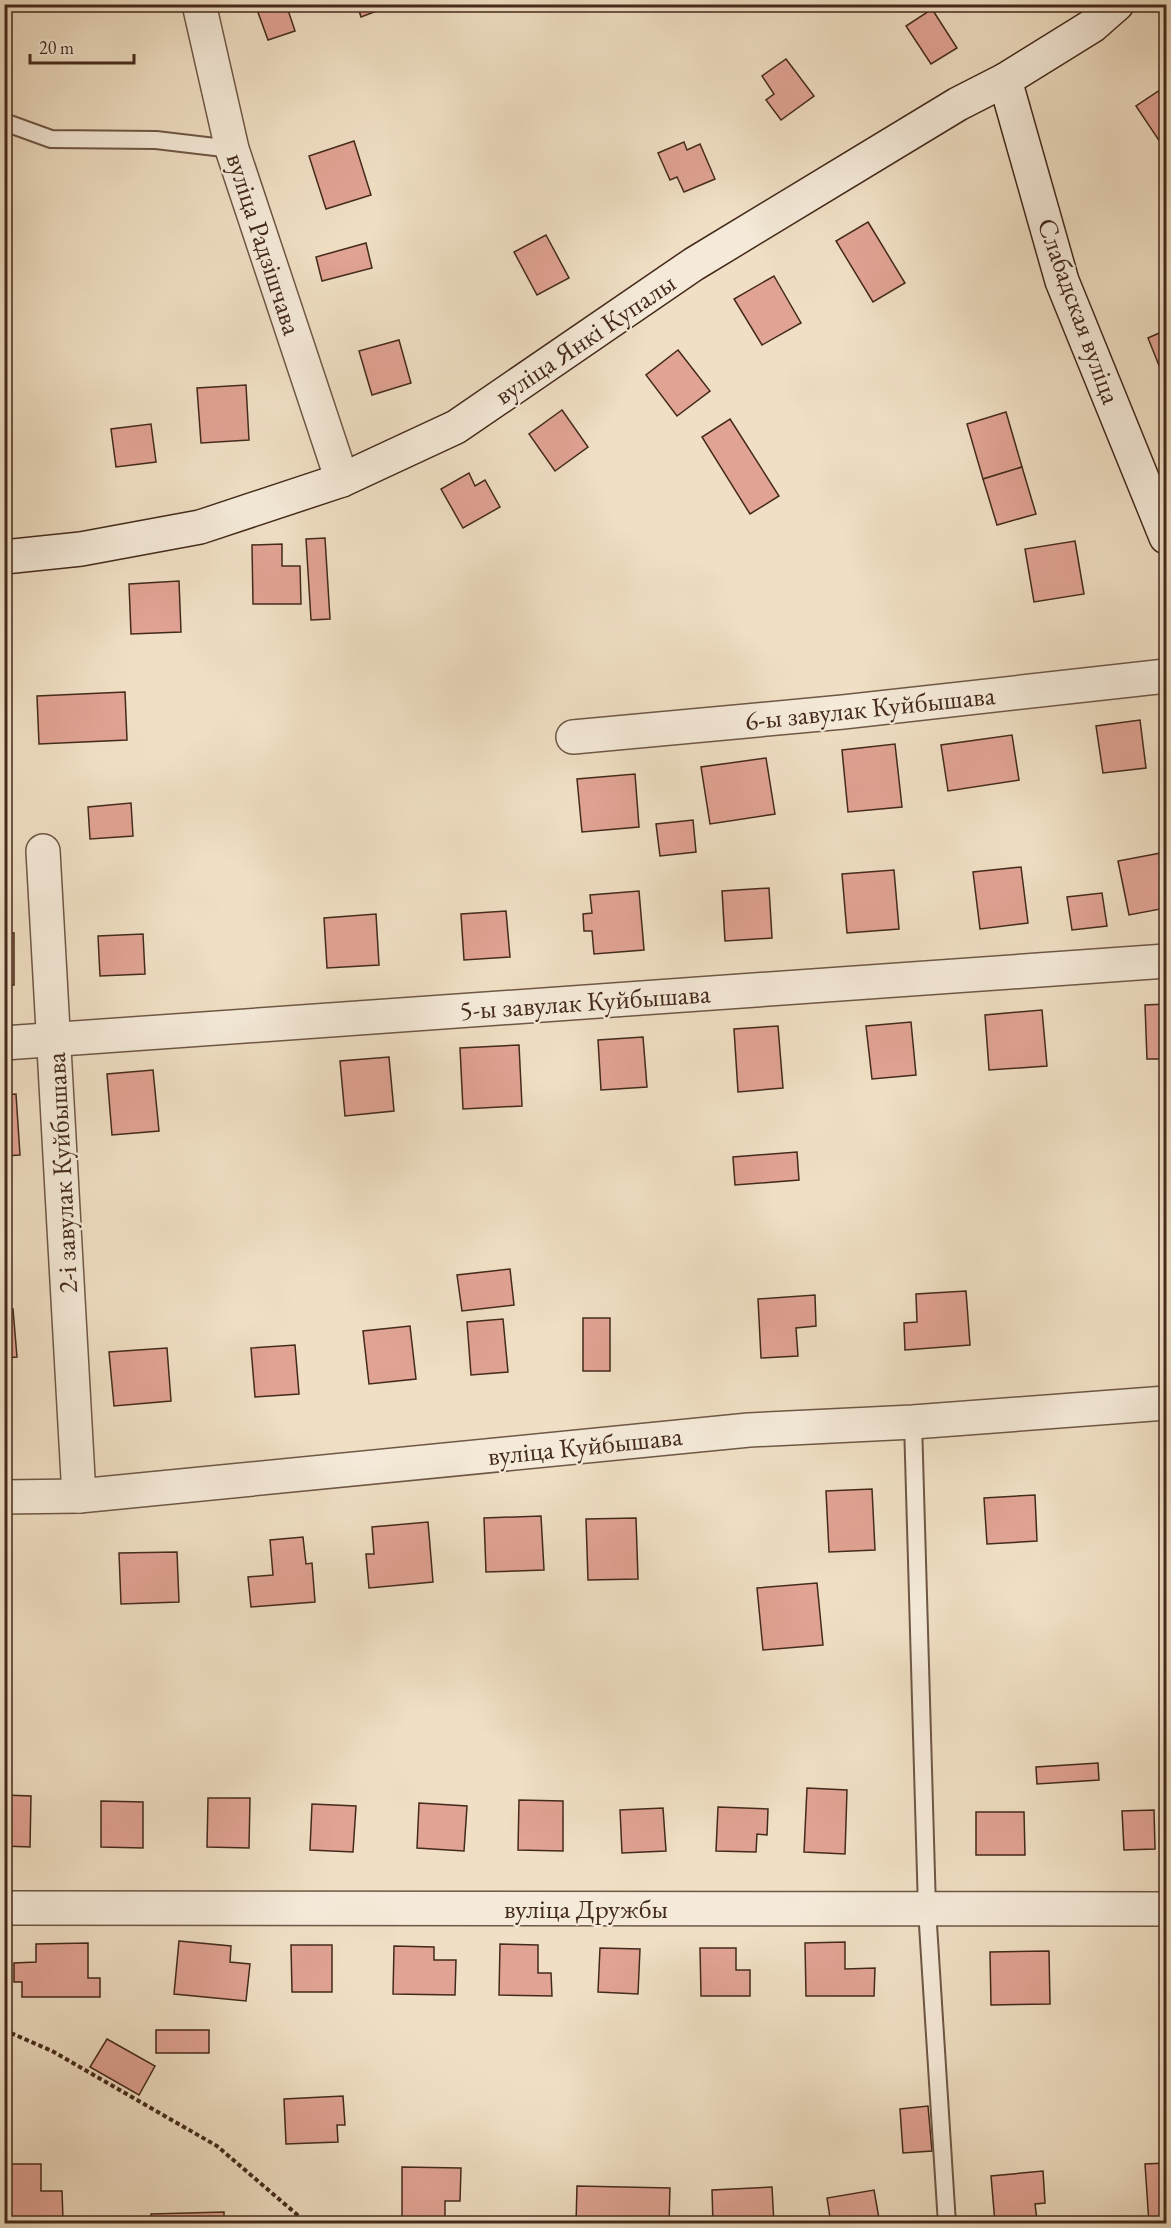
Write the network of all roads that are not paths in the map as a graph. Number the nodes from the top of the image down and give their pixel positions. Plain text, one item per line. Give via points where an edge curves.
1 (198, 4) edge
2 (1117, 4) edge
3 (1005, 80) junction
4 (4, 122) edge
5 (232, 149) junction
6 (342, 480) junction
7 (1167, 537) edge
8 (4, 557) edge
9 (1167, 676) edge
10 (573, 737) dead end
11 (43, 850) dead end
12 (1167, 961) edge
13 (55, 1039) junction
14 (4, 1043) edge
15 (1167, 1403) edge
16 (913, 1422) junction
17 (79, 1496) junction
18 (4, 1497) edge
19 (4, 1908) edge
20 (1167, 1909) edge
21 (927, 1910) junction
22 (947, 2223) edge

1 - 5 street, вуліца Радзішчава
2 - 3 street, вуліца Янкі Купалы via 1092,26
3 - 6 street, вуліца Янкі Купалы via 958,104 694,264 456,427
3 - 7 street, Слабадская вуліца via 1062,281
4 - 5 lane via 51,139 156,140
5 - 6 street, вуліца Радзішчава
6 - 8 street, вуліца Янкі Купалы via 200,527 81,549
9 - 10 street, 6-ы завулак Куйбышава
11 - 13 street, 2-і завулак Куйбышава
12 - 13 street, 5-ы завулак Куйбышава
13 - 14 street, 5-ы завулак Куйбышава
13 - 17 street, 2-і завулак Куйбышава
15 - 16 street, вуліца Куйбышава
16 - 17 street, вуліца Куйбышава via 749,1430
16 - 21 lane
17 - 18 street, вуліца Куйбышава
19 - 21 street, вуліца Дружбы
20 - 21 street, вуліца Дружбы
21 - 22 lane

